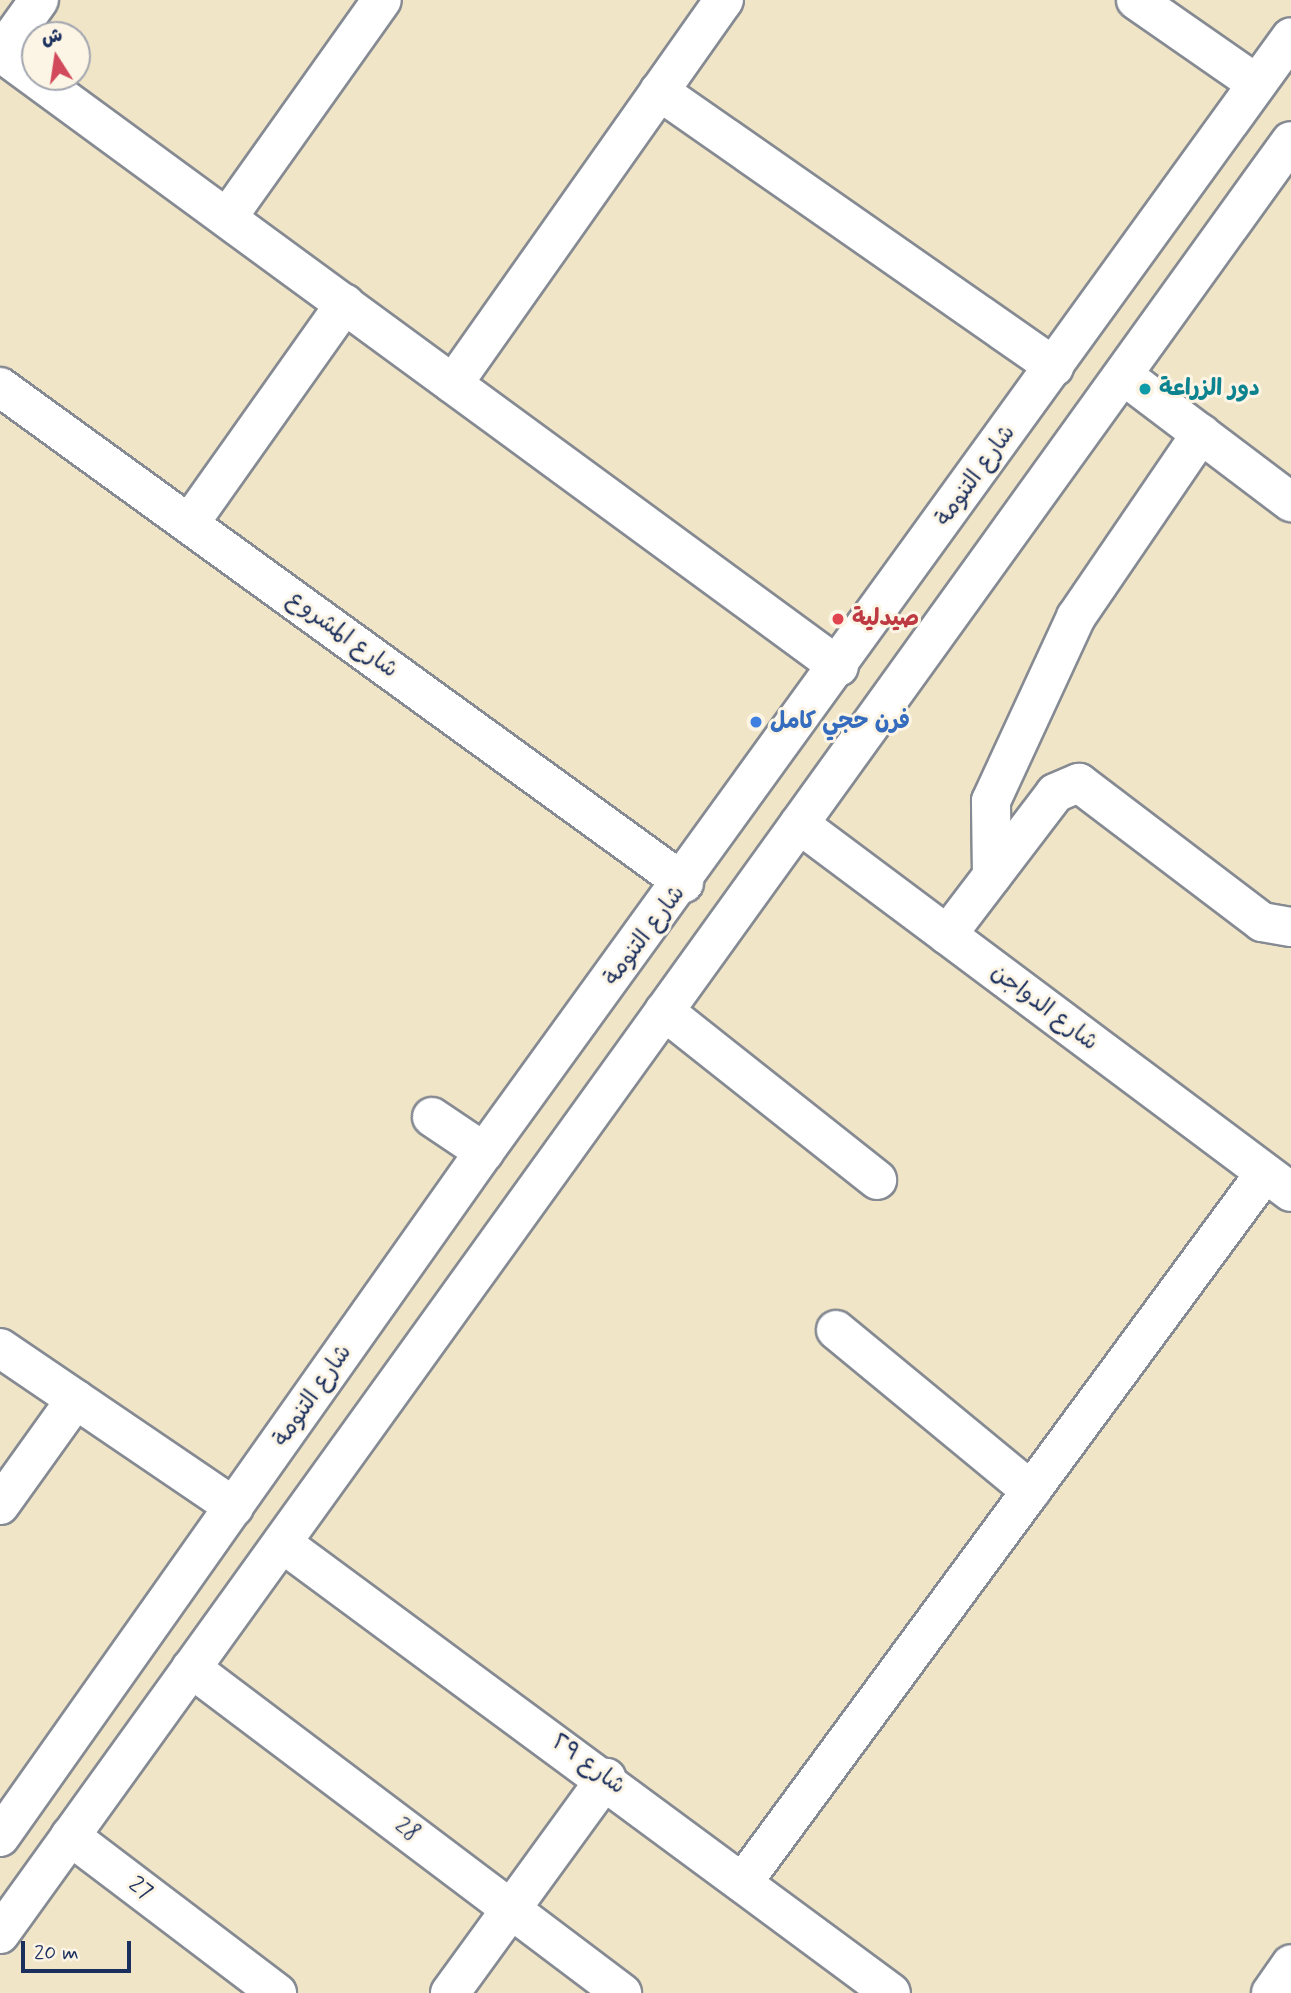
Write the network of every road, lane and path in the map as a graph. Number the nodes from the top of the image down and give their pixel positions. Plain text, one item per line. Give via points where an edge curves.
1 (39, 0) edge
2 (382, 0) edge
3 (724, 0) edge
4 (1136, 0) edge
5 (1291, 37) edge
6 (1, 52) edge
7 (1257, 84) junction
8 (659, 91) junction
9 (1291, 141) edge
10 (227, 218) junction
11 (345, 304) junction
12 (1054, 367) junction
13 (1123, 375) junction
14 (453, 383) junction
15 (0, 387) edge
16 (1201, 434) junction
17 (1291, 502) edge
18 (189, 524) junction
19 (839, 667) junction
20 (887, 702) junction
21 (799, 824) junction
22 (992, 876) junction
23 (684, 883) junction
24 (1291, 927) edge
25 (947, 936) junction
26 (664, 1011) junction
27 (432, 1117) dead end
28 (484, 1152) junction
29 (877, 1180) dead end
30 (1278, 1182) edge
31 (836, 1329) dead end
32 (0, 1348) edge
33 (76, 1399) junction
34 (1031, 1491) junction
35 (0, 1505) edge
36 (234, 1507) junction
37 (282, 1543) junction
38 (191, 1668) junction
39 (606, 1778) junction
40 (70, 1836) junction
41 (0, 1837) edge
42 (743, 1882) junction
43 (512, 1908) junction
44 (0, 1934) edge
45 (1291, 1964) edge
46 (276, 1993) edge
47 (450, 1993) edge
48 (622, 1993) edge
49 (891, 1993) edge
50 (1271, 1993) edge

1 - 6 street
2 - 10 street
3 - 8 street
4 - 7 street
5 - 7 street, شارع التنومة
6 - 10 street
7 - 12 street, شارع التنومة
8 - 12 street
8 - 14 street
9 - 13 street
10 - 11 street
11 - 14 street
11 - 18 street
12 - 19 street, شارع التنومة
13 - 16 street
13 - 20 street
14 - 19 street
15 - 18 street, شارع المشروع
16 - 17 street
16 - 22 street via 1076,617 992,801
18 - 23 street, شارع المشروع
19 - 20 street
19 - 23 street, شارع التنومة
20 - 21 street
21 - 25 street, شارع الدواجن
21 - 26 street
22 - 24 street via 1055,793 1079,783 1262,922
22 - 25 street
23 - 28 street, شارع التنومة
25 - 30 street, شارع الدواجن
26 - 29 street
26 - 37 street
27 - 28 street
28 - 36 street, شارع التنومة
30 - 34 street
31 - 34 street
32 - 33 street, شارع ٢٩
33 - 35 street
33 - 36 street, شارع ٢٩
34 - 42 street
36 - 37 street, شارع ٢٩
36 - 41 street, شارع التنومة
37 - 38 street
37 - 39 street, شارع ٢٩
38 - 40 street
38 - 43 street, 28
39 - 42 street, شارع ٢٩
39 - 43 street
40 - 44 street
40 - 46 street, 27
42 - 49 street, شارع ٢٩
43 - 47 street
43 - 48 street, 28
45 - 50 street

